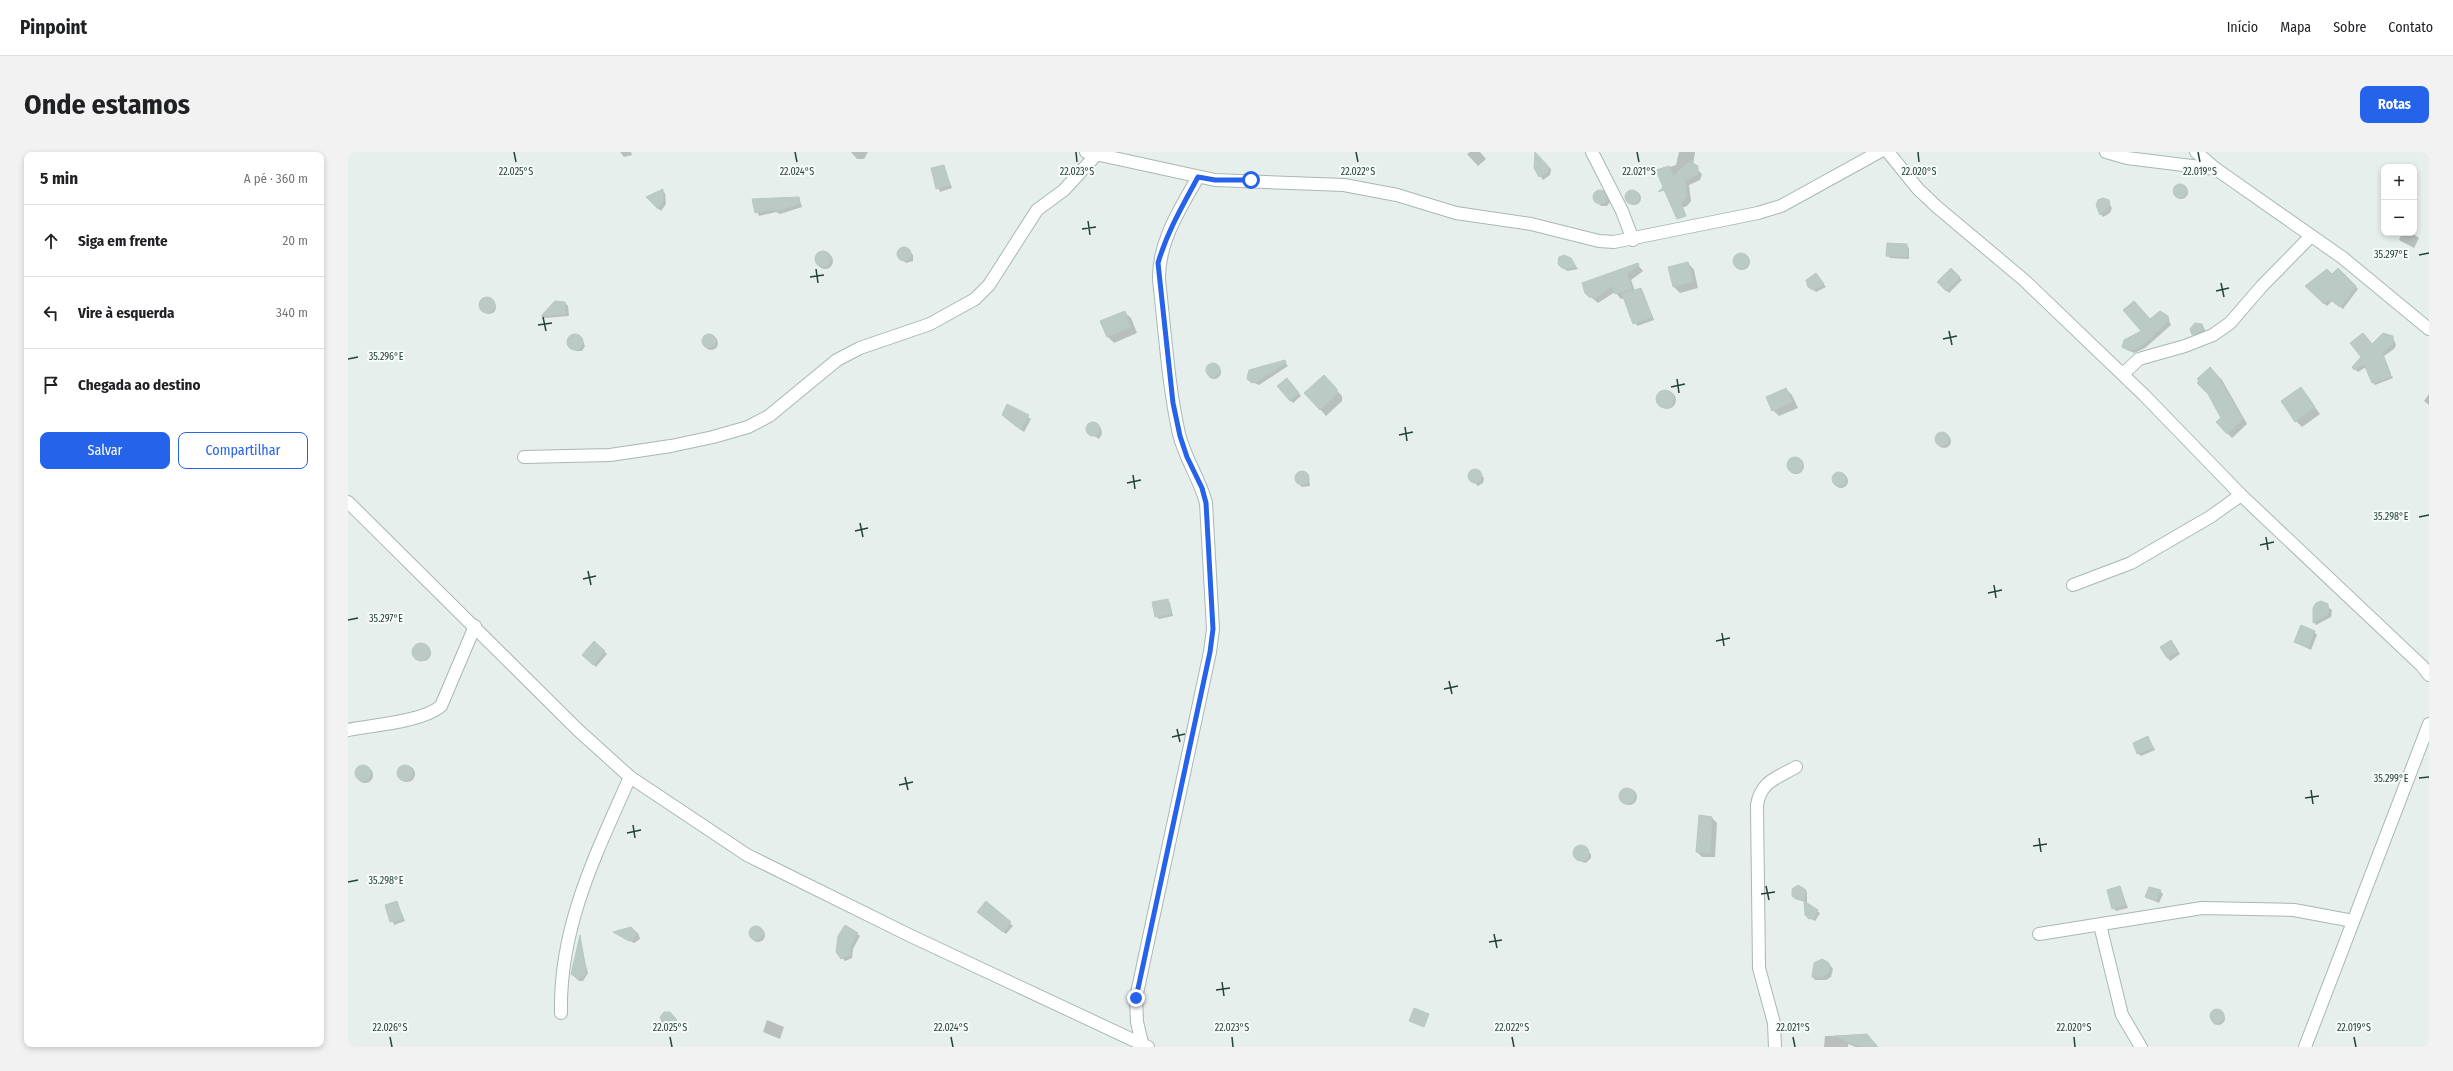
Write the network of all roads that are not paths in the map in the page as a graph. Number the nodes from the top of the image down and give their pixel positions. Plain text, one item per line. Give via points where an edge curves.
1 (1592, 152) edge
2 (1879, 152) edge
3 (1888, 152) edge
4 (2106, 152) edge
5 (2196, 152) edge
6 (1091, 153) edge
7 (2216, 169) junction
8 (1198, 177) junction
9 (2312, 236) junction
10 (1632, 240) junction
11 (2429, 329) edge
12 (2122, 374) junction
13 (524, 458) dead end
14 (2241, 495) junction
15 (348, 502) edge
16 (2073, 585) dead end
17 (475, 626) junction
18 (2429, 675) edge
19 (2429, 724) edge
20 (348, 730) edge
21 (1796, 767) dead end
22 (630, 777) junction
23 (2353, 921) junction
24 (2100, 925) junction
25 (2039, 934) dead end
26 (561, 1013) dead end
27 (1145, 1046) edge
28 (1775, 1047) edge
29 (2141, 1047) edge
30 (2305, 1047) edge

1 - 10 street via 1622,211
2 - 10 street via 1781,206
3 - 12 street via 1936,207 2019,275
4 - 7 street via 2127,158
5 - 7 street
6 - 8 street
6 - 13 street via 1064,190 1037,210 989,285 975,299 930,324 860,348 837,360 770,416 748,427 671,446 610,455
7 - 9 street
8 - 10 street via 1344,186 1397,195 1456,214 1532,224 1598,241
8 - 27 street via 1163,247 1158,263 1173,403 1180,436 1206,503 1213,629 1136,998 1137,1022
9 - 11 street via 2343,258
9 - 12 street via 2262,286 2244,310 2230,323 2213,335 2185,346 2138,359
12 - 14 street
14 - 16 street via 2210,517 2132,563
14 - 18 street
15 - 17 street
17 - 20 street via 441,706 416,717
17 - 22 street via 578,730
19 - 23 street
21 - 28 street via 1767,783 1759,792 1756,805 1759,968 1774,1023
22 - 26 street via 574,911 560,982
22 - 27 street via 747,855 911,936
23 - 24 street via 2294,910 2228,907 2202,908
23 - 30 street
24 - 25 street
24 - 29 street via 2122,1015

